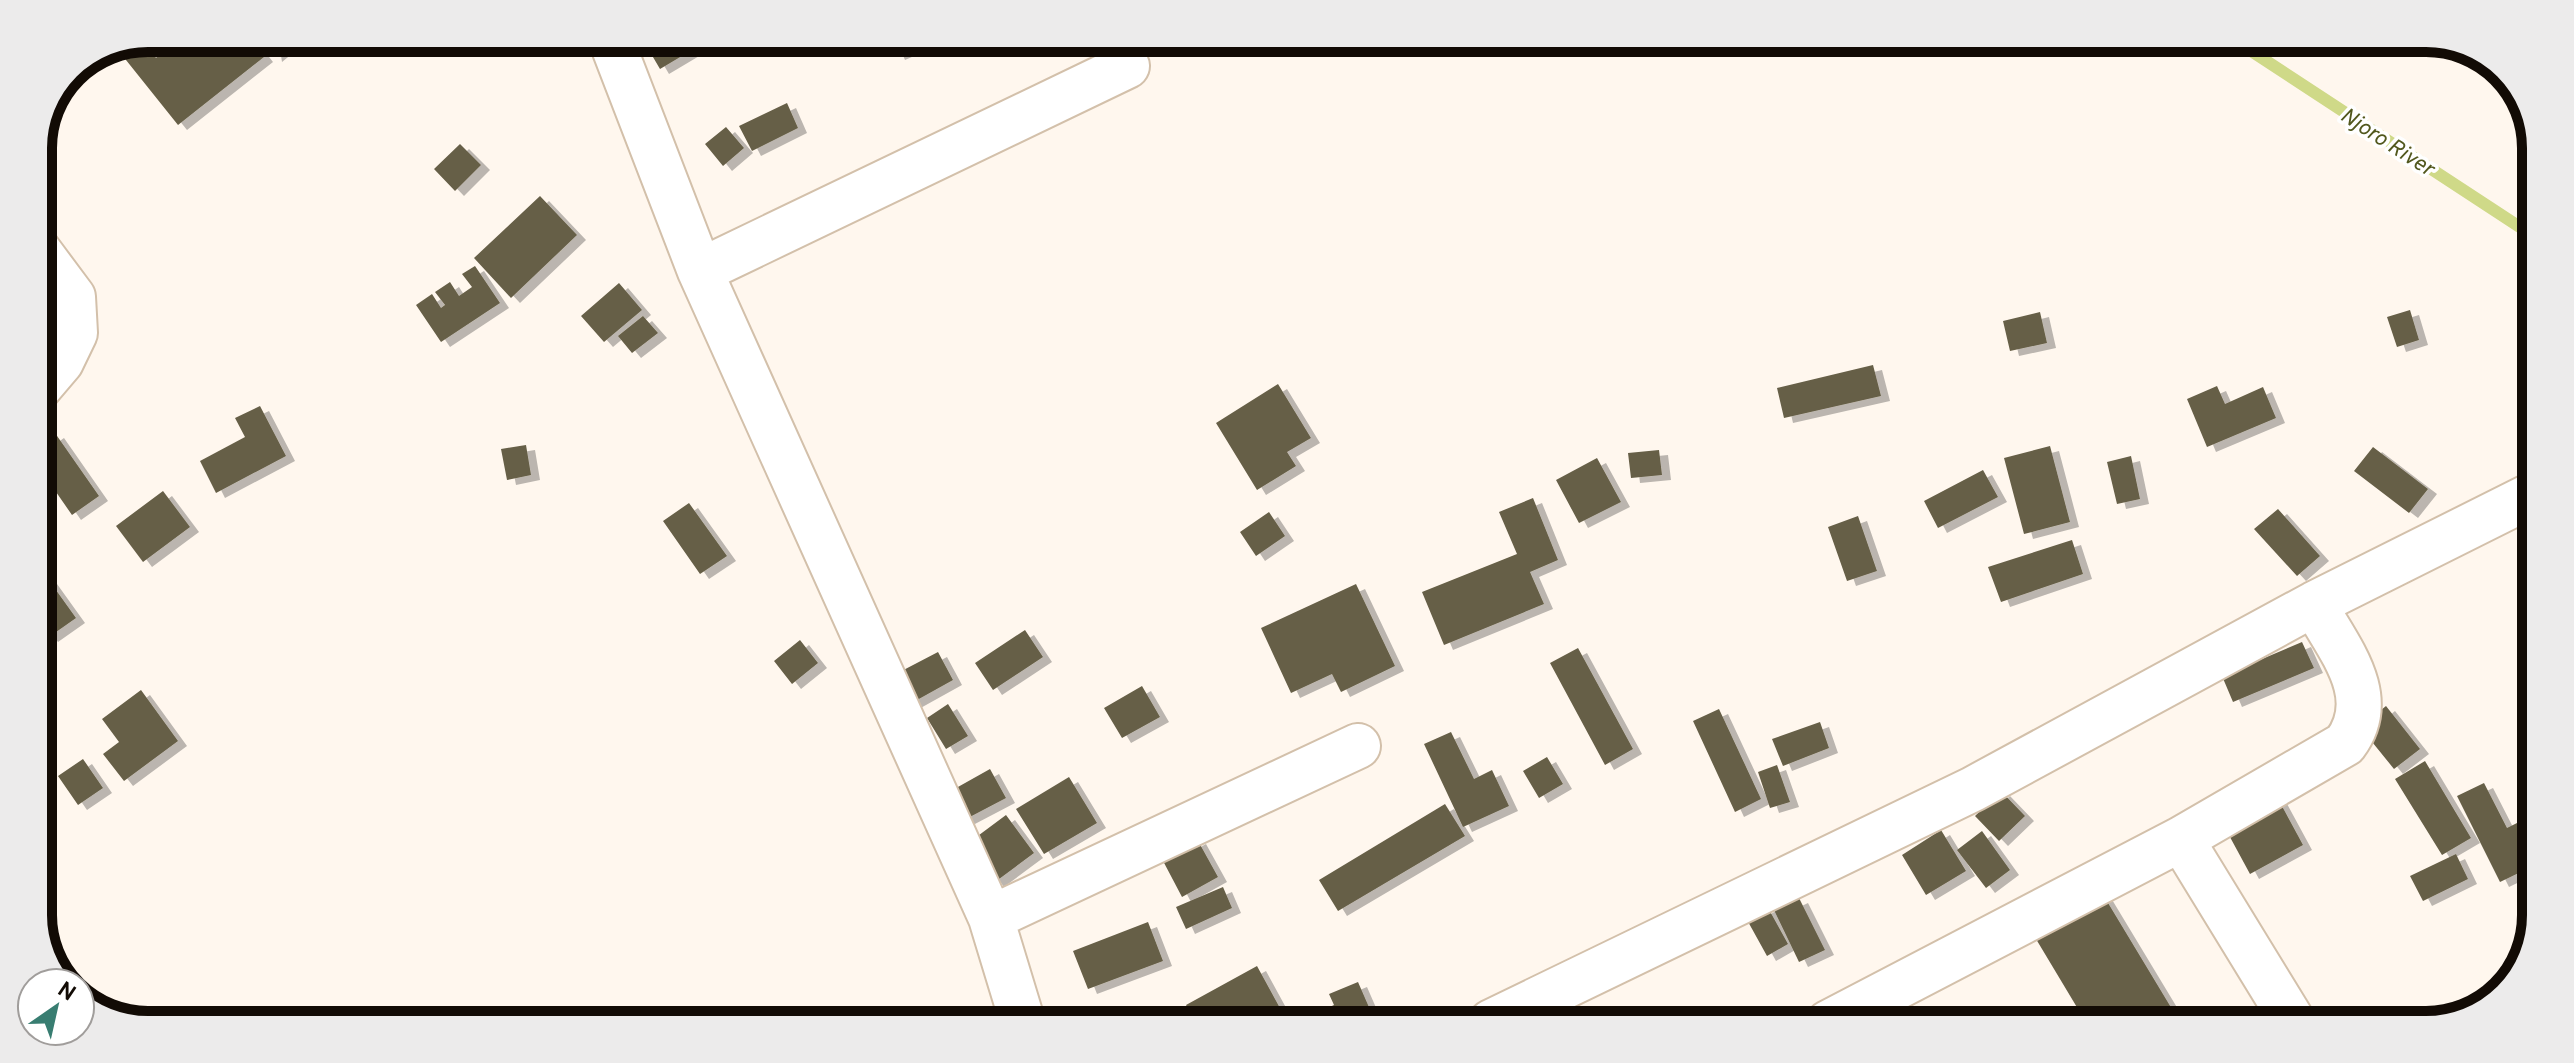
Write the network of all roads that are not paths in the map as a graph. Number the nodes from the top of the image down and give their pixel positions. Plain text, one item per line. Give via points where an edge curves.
1 (616, 52) edge
2 (1127, 66) dead end
3 (52, 269) edge
4 (700, 271) junction
5 (52, 373) edge
6 (2522, 500) edge
7 (2314, 604) junction
8 (1358, 746) dead end
9 (2181, 839) junction
10 (991, 918) junction
11 (1019, 1011) edge
12 (1517, 1011) edge
13 (1851, 1011) edge
14 (2286, 1011) edge

1 - 4 street
2 - 4 street
3 - 5 street via 73,297 75,333
4 - 10 street
6 - 7 street
7 - 9 street via 2357,682 2360,716 2355,731 2330,755
7 - 12 street via 1973,789
8 - 10 street
9 - 13 street
9 - 14 street
10 - 11 street

